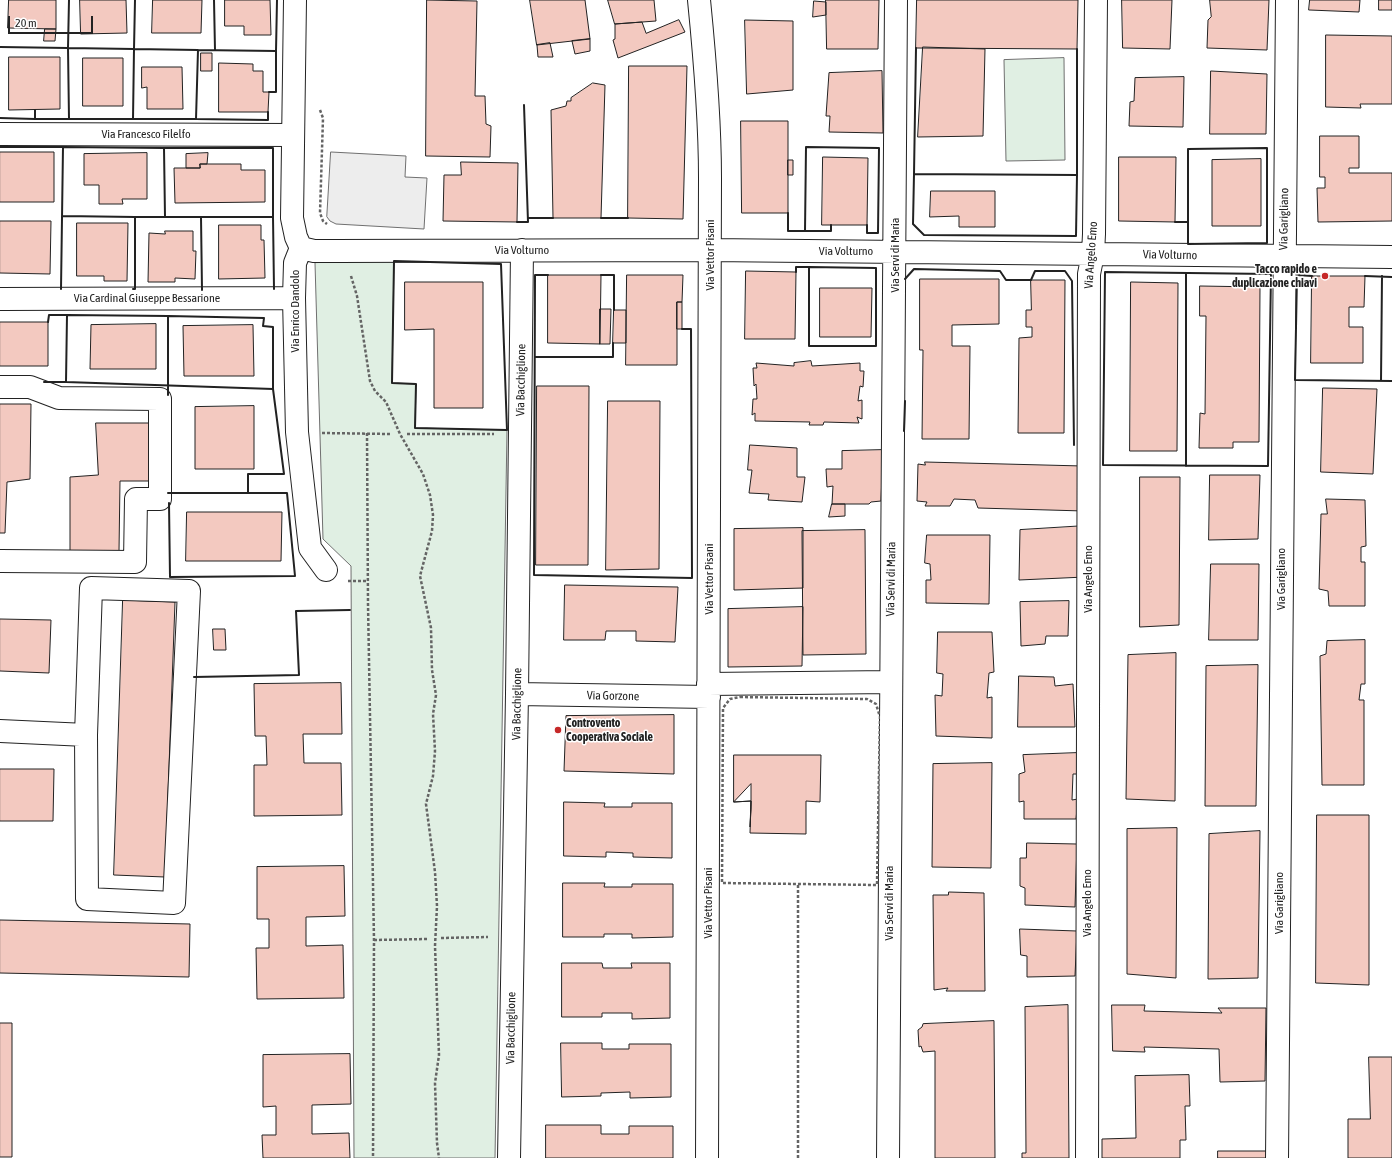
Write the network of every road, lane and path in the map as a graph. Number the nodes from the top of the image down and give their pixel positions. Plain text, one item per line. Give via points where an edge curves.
1 (295, 0) edge
2 (699, 0) edge
3 (896, 0) edge
4 (1096, 0) edge
5 (1287, 0) edge
6 (0, 134) edge
7 (292, 135) junction
8 (301, 248) junction
9 (522, 250) junction
10 (710, 250) junction
11 (895, 252) junction
12 (1093, 254) junction
13 (1284, 256) junction
14 (1392, 257) edge
15 (349, 270) dead end
16 (294, 298) junction
17 (0, 299) edge
18 (0, 387) edge
19 (297, 432) junction
20 (367, 433) junction
21 (520, 433) junction
22 (390, 434) dead end
23 (407, 434) dead end
24 (0, 561) edge
25 (326, 570) dead end
26 (890, 682) junction
27 (708, 691) junction
28 (517, 694) junction
29 (0, 731) edge
30 (86, 735) junction
31 (798, 884) junction
32 (491, 937) dead end
33 (441, 938) dead end
34 (428, 939) dead end
35 (374, 940) junction
36 (373, 1158) edge
37 (439, 1158) edge
38 (509, 1158) edge
39 (707, 1158) edge
40 (798, 1158) edge
41 (888, 1158) edge
42 (1087, 1158) edge
43 (1277, 1158) edge

1 - 7 street
2 - 10 street, Via Vettor Pisani via 710,124
3 - 11 street, Via Servi di Maria
4 - 12 street, Via Angelo Emo
5 - 13 street, Via Garigliano
6 - 7 street, Via Francesco Filelfo
7 - 8 street via 292,218
8 - 9 street, Via Volturno via 314,251
8 - 16 street, Via Enrico Dandolo via 296,263
9 - 10 street, Via Volturno
9 - 21 street, Via Bacchiglione
10 - 11 street, Via Volturno
10 - 27 street, Via Vettor Pisani
11 - 12 street, Via Volturno
11 - 26 street, Via Servi di Maria
12 - 13 street, Via Volturno
12 - 42 street, Via Angelo Emo via 1088,282
13 - 14 street, Via Volturno
13 - 43 street, Via Garigliano
15 - 37 path via 357,296 370,381 375,391 386,402 400,434 423,474 433,515 432,531 420,576 431,628 432,670 436,695 433,714 433,776 426,804 437,906 435,946 439,1055 435,1084
16 - 17 street, Via Cardinal Giuseppe Bessarione
16 - 19 street, Via Enrico Dandolo
18 - 24 street via 30,387 58,398 160,399 160,499 136,499 135,562
19 - 20 path
19 - 25 street, Via Enrico Dandolo via 310,548
20 - 22 path
20 - 35 path
21 - 23 path
21 - 28 street, Via Bacchiglione
26 - 27 street, Via Gorzone
26 - 41 street, Via Servi di Maria
27 - 28 street, Via Gorzone
27 - 39 street, Via Vettor Pisani
28 - 38 street, Via Bacchiglione
29 - 30 street
30 - 30 street via 91,588 189,591 174,903 87,899
31 - 31 path via 722,883 723,708 730,699 740,698 871,700 876,704 880,717 877,885
31 - 40 path
32 - 33 path
34 - 35 path
35 - 36 path

